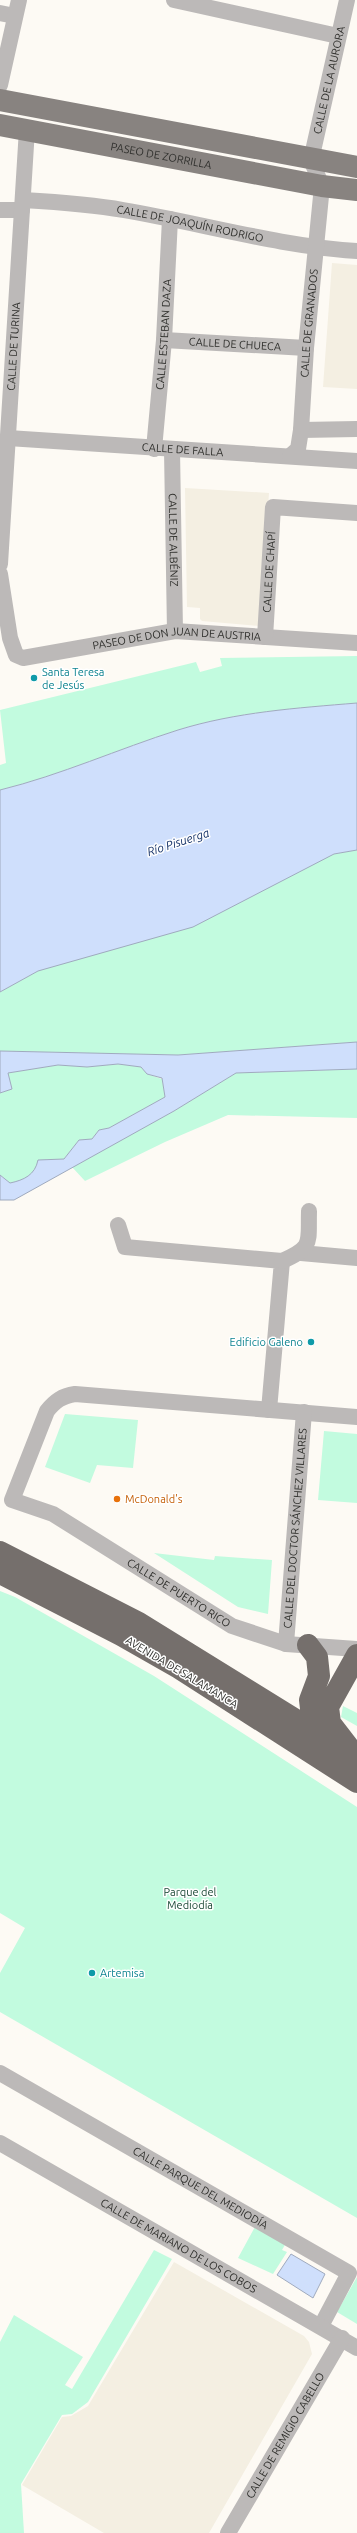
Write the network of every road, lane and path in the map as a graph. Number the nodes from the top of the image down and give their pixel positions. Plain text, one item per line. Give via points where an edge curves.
1 (19, 0) edge
2 (174, 0) edge
3 (347, 0) edge
4 (8, 15) edge
5 (338, 36) junction
6 (0, 85) edge
7 (0, 100) edge
8 (0, 125) edge
9 (27, 129) junction
10 (311, 160) junction
11 (357, 167) edge
12 (322, 186) junction
13 (357, 190) edge
14 (23, 205) junction
15 (0, 210) edge
16 (170, 219) junction
17 (316, 248) junction
18 (357, 251) edge
19 (164, 340) junction
20 (306, 348) junction
21 (6, 403) edge
22 (357, 429) edge
23 (301, 430) junction
24 (8, 438) junction
25 (154, 449) junction
26 (172, 450) junction
27 (290, 456) junction
28 (357, 460) edge
29 (3, 462) edge
30 (357, 512) edge
31 (0, 564) edge
32 (0, 574) edge
33 (6, 629) edge
34 (175, 631) junction
35 (265, 637) junction
36 (357, 643) edge
37 (309, 1211) dead end
38 (118, 1225) dead end
39 (301, 1253) junction
40 (357, 1258) edge
41 (282, 1261) junction
42 (269, 1410) junction
43 (304, 1412) junction
44 (357, 1417) edge
45 (12, 1500) joint
46 (0, 1552) edge
47 (0, 1573) edge
48 (286, 1644) junction
49 (308, 1646) junction
50 (357, 1649) edge
51 (357, 1655) edge
52 (310, 1700) junction
53 (281, 1710) junction
54 (313, 1731) junction
55 (320, 1758) junction
56 (356, 1758) edge
57 (357, 1782) edge
58 (0, 2073) edge
59 (0, 2143) edge
60 (321, 2326) junction
61 (342, 2338) junction
62 (357, 2348) edge
63 (228, 2533) edge

1 - 4 street
2 - 5 street
3 - 5 street, CALLE DE LA AURORA
4 - 6 street
5 - 10 street, CALLE DE LA AURORA
7 - 10 main road
8 - 9 main road, PASEO DE ZORRILLA
9 - 12 main road, PASEO DE ZORRILLA
9 - 14 street, CALLE DE TURINA
10 - 11 main road
10 - 12 street
12 - 13 main road, PASEO DE ZORRILLA
12 - 17 street, CALLE DE GRANADOS
14 - 15 street, CALLE DE JOAQUÍN RODRIGO
14 - 16 street, CALLE DE JOAQUÍN RODRIGO via 84,204
14 - 21 street, CALLE DE TURINA
16 - 17 street, CALLE DE JOAQUÍN RODRIGO
16 - 19 street, CALLE ESTEBAN DAZA
17 - 18 street, CALLE DE JOAQUÍN RODRIGO
17 - 20 street, CALLE DE GRANADOS
19 - 20 street, CALLE DE CHUECA
19 - 25 street, CALLE ESTEBAN DAZA
20 - 23 street, CALLE DE GRANADOS
21 - 24 street, CALLE DE TURINA
22 - 23 street
23 - 27 street, CALLE DE GRANADOS via 298,449
24 - 25 street, CALLE DE FALLA
24 - 29 street, CALLE DE TURINA
25 - 26 street, CALLE DE FALLA
26 - 27 street, CALLE DE FALLA
26 - 34 street, CALLE DE ALBÉNIZ
27 - 28 street, CALLE DE FALLA
29 - 31 street, CALLE DE TURINA
30 - 35 street, CALLE DE CHAPÍ via 273,507
32 - 33 street
33 - 34 street, PASEO DE DON JUAN DE AUSTRIA via 16,655 30,658
34 - 35 street, PASEO DE DON JUAN DE AUSTRIA
35 - 36 street, PASEO DE DON JUAN DE AUSTRIA
37 - 39 street via 308,1245
38 - 41 street via 125,1247
39 - 40 street
39 - 41 street
41 - 42 street
42 - 43 street, CALLE DEL DOCTOR SÁNCHEZ VILLARES
42 - 45 street, CALLE DEL DOCTOR SÁNCHEZ VILLARES via 75,1394 67,1396 54,1403 47,1411
43 - 44 street, CALLE DEL DOCTOR SÁNCHEZ VILLARES
43 - 48 street, CALLE DEL DOCTOR SÁNCHEZ VILLARES
45 - 48 street, CALLE DE PUERTO RICO via 53,1514 232,1626
46 - 53 highway, AVENIDA DE SALAMANCA via 139,1623
47 - 55 highway, AVENIDA DE SALAMANCA via 134,1642
48 - 49 street, CALLE DE PUERTO RICO
49 - 50 street, CALLE DE PUERTO RICO
49 - 52 highway via 317,1657 319,1676
51 - 56 highway via 328,1706 330,1723
52 - 53 highway
52 - 54 highway
53 - 54 highway, AVENIDA DE SALAMANCA
54 - 55 highway
54 - 56 highway, AVENIDA DE SALAMANCA
55 - 57 highway, AVENIDA DE SALAMANCA
58 - 60 street, CALLE PARQUE DEL MEDIODÍA via 349,2273
59 - 60 street, CALLE DE MARIANO DE LOS COBOS
60 - 61 street, CALLE DE MARIANO DE LOS COBOS
61 - 62 street, CALLE DE MARIANO DE LOS COBOS
61 - 63 street, CALLE DE REMIGIO CABELLO

